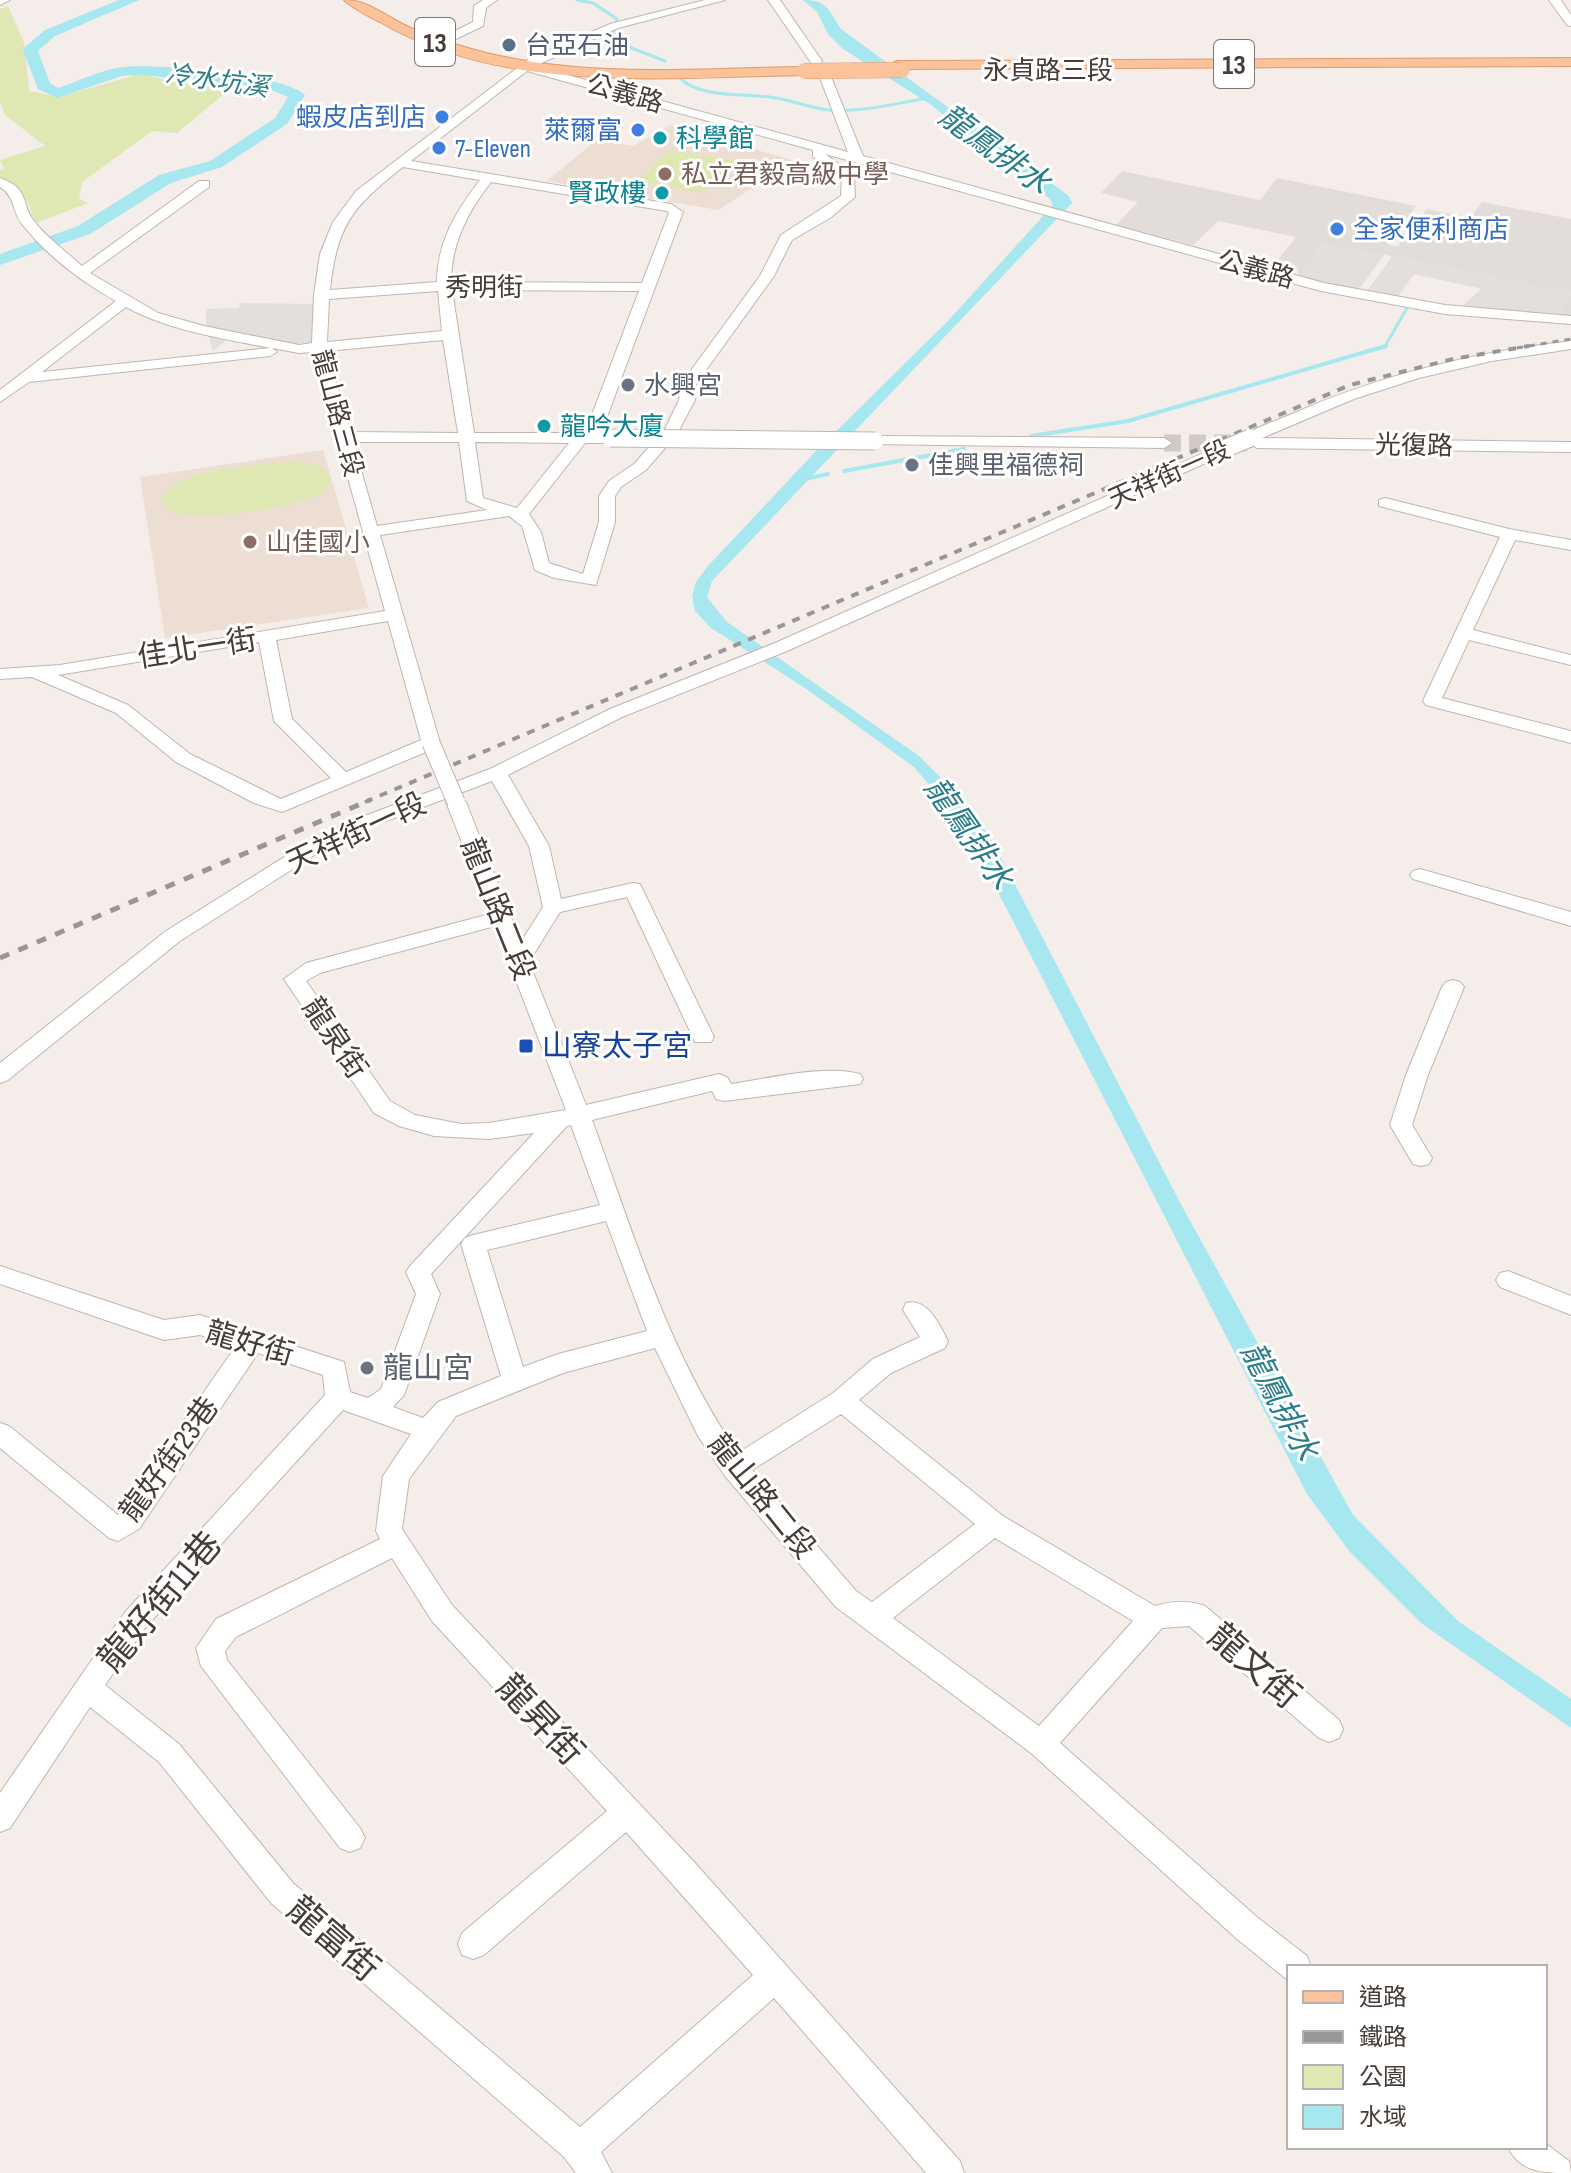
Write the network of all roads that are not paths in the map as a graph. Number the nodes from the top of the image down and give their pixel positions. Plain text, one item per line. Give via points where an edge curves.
1 (351, 0) edge
2 (368, 0) edge
3 (491, 0) edge
4 (716, 0) edge
5 (774, 0) edge
6 (1556, 0) edge
7 (1571, 2) edge
8 (1571, 23) edge
9 (443, 41) junction
10 (535, 62) junction
11 (1571, 65) edge
12 (807, 66) junction
13 (825, 75) dead end
14 (821, 148) junction
15 (857, 158) junction
16 (399, 163) junction
17 (488, 178) junction
18 (0, 182) edge
19 (204, 184) dead end
20 (79, 269) junction
21 (442, 286) junction
22 (648, 287) junction
23 (321, 295) junction
24 (125, 301) junction
25 (1571, 320) edge
26 (448, 335) junction
27 (1571, 345) edge
28 (319, 347) junction
29 (299, 349) junction
30 (25, 378) junction
31 (0, 397) edge
32 (343, 437) junction
33 (585, 438) junction
34 (465, 439) junction
35 (1253, 440) junction
36 (1164, 443) tunnel mouth
37 (1571, 447) edge
38 (1385, 503) dead end
39 (515, 512) junction
40 (370, 532) junction
41 (1509, 534) junction
42 (1571, 545) edge
43 (394, 615) junction
44 (1463, 633) junction
45 (267, 637) junction
46 (1571, 660) edge
47 (37, 673) junction
48 (0, 674) edge
49 (1571, 737) edge
50 (431, 743) junction
51 (497, 773) junction
52 (344, 780) junction
53 (1420, 875) dead end
54 (553, 907) junction
55 (501, 918) junction
56 (1571, 919) edge
57 (520, 960) junction
58 (1453, 987) dead end
59 (703, 1037) dead end
60 (0, 1075) edge
61 (852, 1079) dead end
62 (570, 1117) junction
63 (1421, 1158) dead end
64 (614, 1210) junction
65 (0, 1275) edge
66 (1508, 1280) dead end
67 (1571, 1306) edge
68 (915, 1310) dead end
69 (662, 1337) junction
70 (252, 1342) junction
71 (515, 1381) junction
72 (338, 1398) junction
73 (842, 1400) junction
74 (371, 1410) junction
75 (428, 1430) junction
76 (0, 1433) edge
77 (734, 1468) junction
78 (994, 1524) junction
79 (397, 1543) junction
80 (872, 1618) junction
81 (1153, 1619) junction
82 (88, 1688) junction
83 (1329, 1729) dead end
84 (1041, 1744) junction
85 (628, 1812) junction
86 (0, 1818) edge
87 (350, 1838) dead end
88 (473, 1944) dead end
89 (1293, 1965) edge
90 (775, 1976) junction
91 (1527, 2149) edge
92 (588, 2162) edge
93 (948, 2173) edge
94 (1557, 2173) edge

1 - 9 main road, 公義路 / 13 via 382,19
2 - 9 main road, 公義路 / 13
3 - 9 street via 480,6 479,24
4 - 10 street, 龍山路三段 via 614,26
5 - 12 street
6 - 7 street
6 - 8 street
9 - 10 main road, 公義路 / 13
10 - 12 main road, 永貞路三段 / 13 via 615,71
10 - 14 street, 公義路
10 - 16 street, 龍山路三段
11 - 12 main road, 永貞路三段 / 13, bridge
13 - 15 street
14 - 15 street, 公義路
14 - 39 street via 817,154 848,175 848,197 786,238 767,276 689,384 672,431 640,467 615,484 607,496 607,522 590,581 541,566 533,528
15 - 25 street, 公義路 via 1321,287 1418,308
16 - 17 street
16 - 23 street, 龍山路三段 via 361,194 340,222 327,254
17 - 21 street via 456,223
17 - 22 street via 671,208 676,212
18 - 20 street via 21,202 26,221
19 - 20 street
20 - 24 street
21 - 22 street, 秀明街
21 - 23 street, 秀明街
21 - 26 street
22 - 33 street
23 - 28 street, 龍山路三段
24 - 29 street via 153,316 202,330
24 - 30 street
26 - 28 street
26 - 34 street
27 - 35 street, 天祥街一段 via 1476,361 1361,391
28 - 29 street
28 - 32 street, 龍山路三段
29 - 30 street
30 - 31 street
32 - 34 street
32 - 40 street, 龍山路三段
33 - 34 street
33 - 36 street, bridge
33 - 39 street
34 - 39 street via 475,501
35 - 37 street, 光復路
35 - 51 street, 天祥街一段, bridge via 781,647 616,713
38 - 41 street
39 - 40 street
40 - 43 street, 龍山路三段
41 - 42 street
41 - 44 street
43 - 45 street, 佳北一街
43 - 50 street, 龍山路三段
44 - 46 street
44 - 49 street via 1432,701
45 - 47 street, 佳北一街
45 - 52 street via 283,721
47 - 48 street, 佳北一街
47 - 52 street via 122,709 183,758 261,799 282,806
50 - 52 street
50 - 55 street, 龍山路二段, bridge
51 - 54 street via 539,846
51 - 60 street, 天祥街一段 via 320,843 173,936
53 - 56 street
54 - 57 street
54 - 59 street via 633,889
55 - 57 street, 龍山路二段
55 - 62 street, 龍泉街 via 313,968 294,979 382,1107 403,1121 481,1133
57 - 62 street, 龍山路二段
58 - 63 street via 1401,1125
61 - 62 street via 724,1093 719,1082
62 - 64 street, 龍山路二段
62 - 74 street via 418,1272 428,1294 391,1395
64 - 69 street, 龍山路二段
64 - 71 street via 473,1244
65 - 70 street, 龍好街 via 164,1330 200,1325
66 - 67 street
68 - 73 street via 936,1341 882,1366
69 - 71 street, 龍昇街
69 - 77 street, 龍山路二段 via 707,1429
70 - 72 street, 龍好街 via 335,1369
70 - 76 street, 龍好街23巷 via 130,1521 118,1530
71 - 75 street, 龍昇街 via 447,1409
72 - 74 street
72 - 82 street, 龍好街11巷 via 135,1620
73 - 77 street
73 - 78 street
74 - 75 street
75 - 79 street, 龍昇街 via 396,1476 389,1531
77 - 80 street, 龍山路二段 via 846,1599
78 - 80 street
78 - 81 street
79 - 85 street, 龍昇街 via 442,1613
79 - 87 street via 226,1628 210,1648 215,1666
80 - 84 street, 龍山路二段
81 - 83 street, 龍文街 via 1195,1614
81 - 84 street
82 - 86 street, 龍好街11巷
82 - 92 street, 龍富街 via 169,1753 282,1893
84 - 89 street, 龍山路二段
85 - 88 street
85 - 90 street, 龍昇街
90 - 92 street
90 - 93 street, 龍昇街
91 - 94 street

